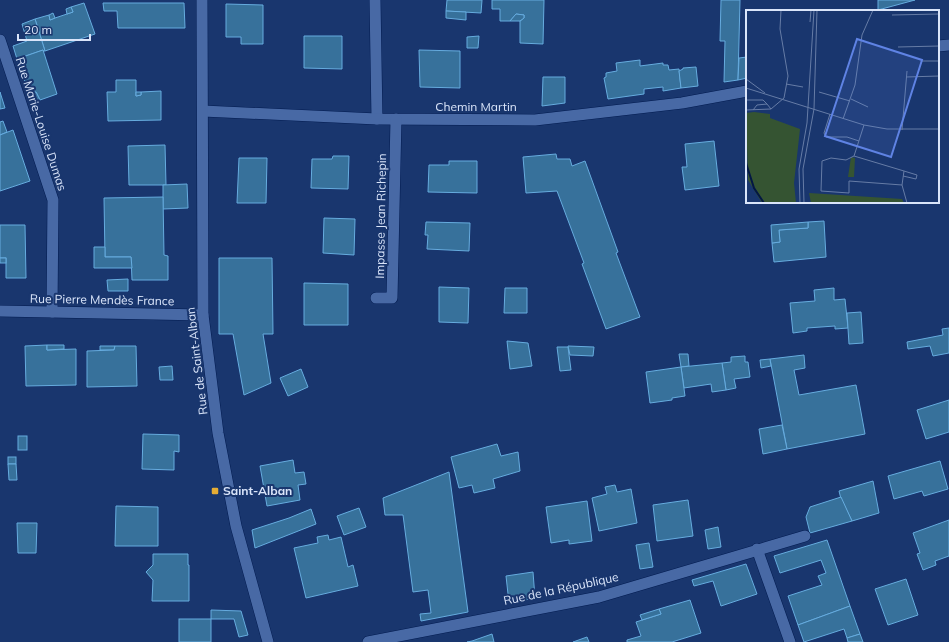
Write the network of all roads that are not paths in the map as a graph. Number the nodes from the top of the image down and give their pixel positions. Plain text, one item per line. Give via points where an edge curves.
1 (202, 0) edge
2 (376, 0) edge
3 (0, 40) edge
4 (949, 45) edge
5 (939, 46) edge
6 (746, 92) edge
7 (203, 111) junction
8 (377, 119) junction
9 (396, 119) junction
10 (376, 298) dead end
11 (0, 311) edge
12 (52, 312) junction
13 (203, 315) junction
14 (804, 536) dead end
15 (757, 550) junction
16 (268, 642) edge
17 (368, 642) edge
18 (790, 642) edge

1 - 7 street, Rue de Saint-Alban
2 - 8 street
3 - 12 street, Rue Marie-Louise Dumas via 53,200
4 - 5 street
6 - 9 street, Chemin Martin via 682,103 535,120
7 - 8 street, Chemin Martin
7 - 13 street, Rue de Saint-Alban
8 - 9 street, Chemin Martin
9 - 10 street, Impasse Jean Richepin via 392,298
11 - 12 street, Rue Pierre Mendès France
12 - 13 street, Rue Pierre Mendès France
13 - 16 street, Rue de Saint-Alban via 218,432 236,526
14 - 15 street, Rue de la République
15 - 17 street, Rue de la République via 598,597
15 - 18 street

